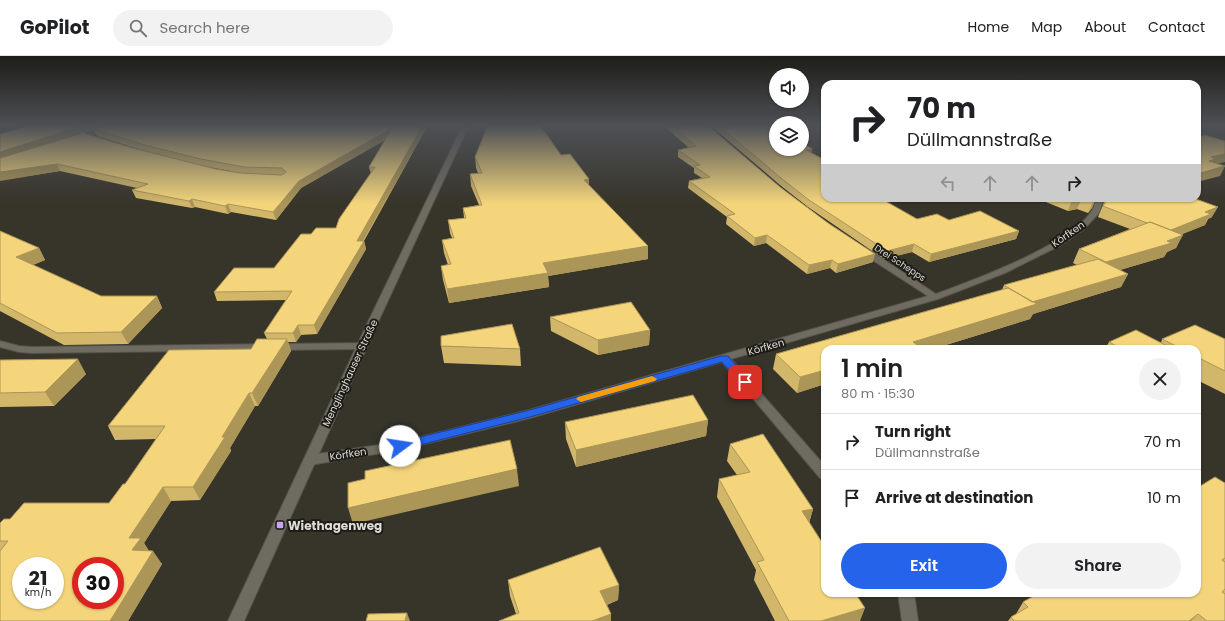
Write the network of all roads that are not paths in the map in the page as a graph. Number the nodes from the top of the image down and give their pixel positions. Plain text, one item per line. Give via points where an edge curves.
1 (454, 151) edge
2 (1099, 202) edge
3 (856, 246) edge
4 (935, 297) junction
5 (0, 344) edge
6 (363, 346) junction
7 (724, 358) junction
8 (310, 460) junction
9 (821, 470) edge
10 (907, 597) edge
11 (236, 621) edge
12 (910, 621) edge

1 - 6 street, Menglinghauser Straße
2 - 4 street, Körfken via 1098,210 1089,219 1031,258
3 - 4 street, Drei Schepps
4 - 7 street, Körfken
5 - 6 street via 32,350
6 - 8 street, Menglinghauser Straße
7 - 8 street, Körfken via 530,414 407,445
7 - 9 street
8 - 11 street, Menglinghauser Straße
10 - 12 street

